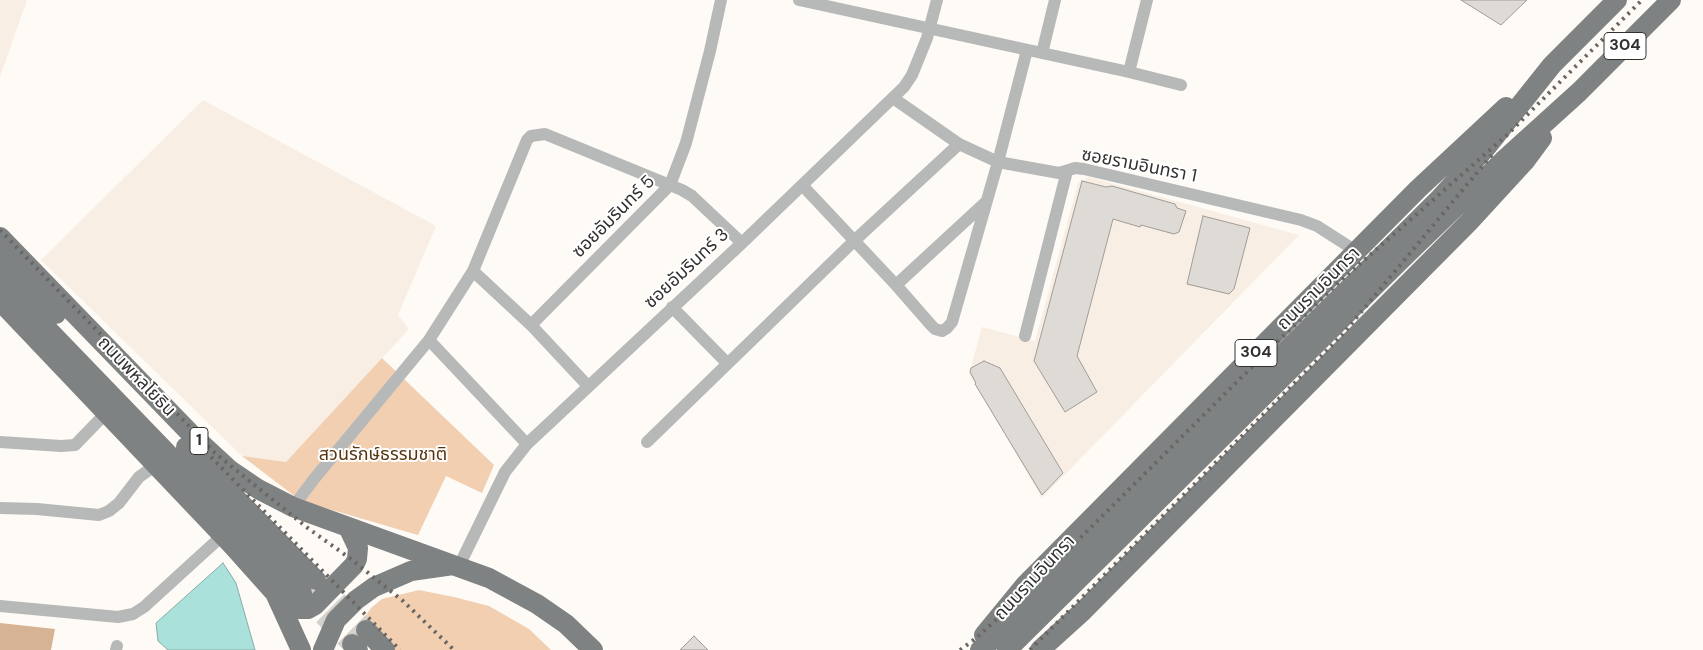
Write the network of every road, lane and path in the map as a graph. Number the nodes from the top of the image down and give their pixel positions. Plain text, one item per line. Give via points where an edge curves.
1 (721, 0) edge
2 (799, 0) edge
3 (937, 0) edge
4 (1055, 0) edge
5 (1147, 0) edge
6 (1617, 0) edge
7 (1671, 0) edge
8 (818, 2) edge
9 (930, 30) junction
10 (1027, 50) junction
11 (1042, 53) junction
12 (1552, 65) junction
13 (1129, 72) junction
14 (1181, 85) dead end
15 (1579, 92) junction
16 (893, 98) junction
17 (959, 144) junction
18 (998, 162) junction
19 (1067, 170) junction
20 (670, 184) junction
21 (802, 185) junction
22 (986, 202) junction
23 (0, 237) edge
24 (854, 241) junction
25 (742, 243) junction
26 (1356, 251) junction
27 (0, 257) edge
28 (473, 271) junction
29 (0, 280) edge
30 (896, 285) junction
31 (0, 300) edge
32 (672, 307) junction
33 (531, 325) junction
34 (1025, 336) dead end
35 (428, 340) junction
36 (727, 363) junction
37 (588, 386) junction
38 (107, 412) junction
39 (0, 442) edge
40 (647, 442) dead end
41 (527, 444) junction
42 (156, 465) junction
43 (293, 507) junction
44 (0, 508) edge
45 (348, 527) junction
46 (1118, 528) junction
47 (223, 534) junction
48 (456, 565) junction
49 (275, 593) junction
50 (0, 606) edge
51 (358, 641) tunnel mouth
52 (301, 650) edge
53 (323, 650) edge
54 (385, 650) edge
55 (593, 650) edge
56 (970, 650) edge
57 (980, 650) edge
58 (1007, 650) edge
59 (1040, 650) edge

1 - 20 street, ซอยอัมรินทร์ 5 via 686,144
2 - 8 street
3 - 9 street, ซอยอัมรินทร์ 3
4 - 11 street
5 - 13 street
6 - 12 main road, ถนนรามอินทรา / 304
7 - 15 main road, ถนนรามอินทรา / 304
8 - 9 street
9 - 10 street
9 - 16 street, ซอยอัมรินทร์ 3 via 912,75
10 - 11 street
10 - 18 street
11 - 13 street
12 - 26 main road, ถนนรามอินทรา / 304
12 - 46 main road, ถนนรามอินทรา / 304 via 1485,149 1440,198
13 - 14 street
15 - 46 main road, ถนนรามอินทรา / 304
15 - 59 main road, ถนนรามอินทรา / 304 via 1525,161 1469,222 1083,611
16 - 17 street, ซอยรามอินทรา 1
16 - 21 street, ซอยอัมรินทร์ 3
17 - 18 street, ซอยรามอินทรา 1
17 - 24 street
18 - 19 street, ซอยรามอินทรา 1 via 1059,173
18 - 22 street
19 - 26 street, ซอยรามอินทรา 1 via 1084,169 1301,220 1317,226
19 - 34 street
20 - 25 street via 692,196
20 - 28 street via 545,134 535,134 527,140
20 - 33 street, ซอยอัมรินทร์ 5
21 - 24 street
21 - 25 street, ซอยอัมรินทร์ 3
22 - 30 street
22 - 30 street via 952,322 947,328 942,331 935,329
23 - 43 main road, ถนนพหลโยธิน / 1 via 216,458 258,489
24 - 30 street
24 - 36 street
25 - 32 street, ซอยอัมรินทร์ 3
26 - 56 main road, ถนนรามอินทรา / 304 via 1025,585
27 - 29 main road, ถนนพหลโยธิน / 1 via 309,587
28 - 33 street
28 - 35 street
31 - 38 main road
32 - 36 street
32 - 37 street, ซอยอัมรินทร์ 3
33 - 37 street
35 - 41 street
35 - 43 street
36 - 40 street
37 - 41 street, ซอยอัมรินทร์ 3
38 - 39 street via 75,445
38 - 42 main road
41 - 48 street, ซอยอัมรินทร์ 3 via 505,472
42 - 44 street via 139,477 119,503 99,515
42 - 47 main road
43 - 45 main road, ถนนพหลโยธิน / 1
45 - 48 main road, ถนนพหลโยธิน / 1
45 - 49 main road via 358,548 357,558 315,605 299,609
46 - 57 main road, ถนนรามอินทรา / 304
46 - 58 main road, ถนนรามอินทรา / 304
47 - 49 main road
47 - 50 street via 133,614 118,617
48 - 53 main road via 411,571 374,587 336,620
48 - 55 main road, ถนนพหลโยธิน via 505,585 537,604 566,624
49 - 52 main road
51 - 54 main road

